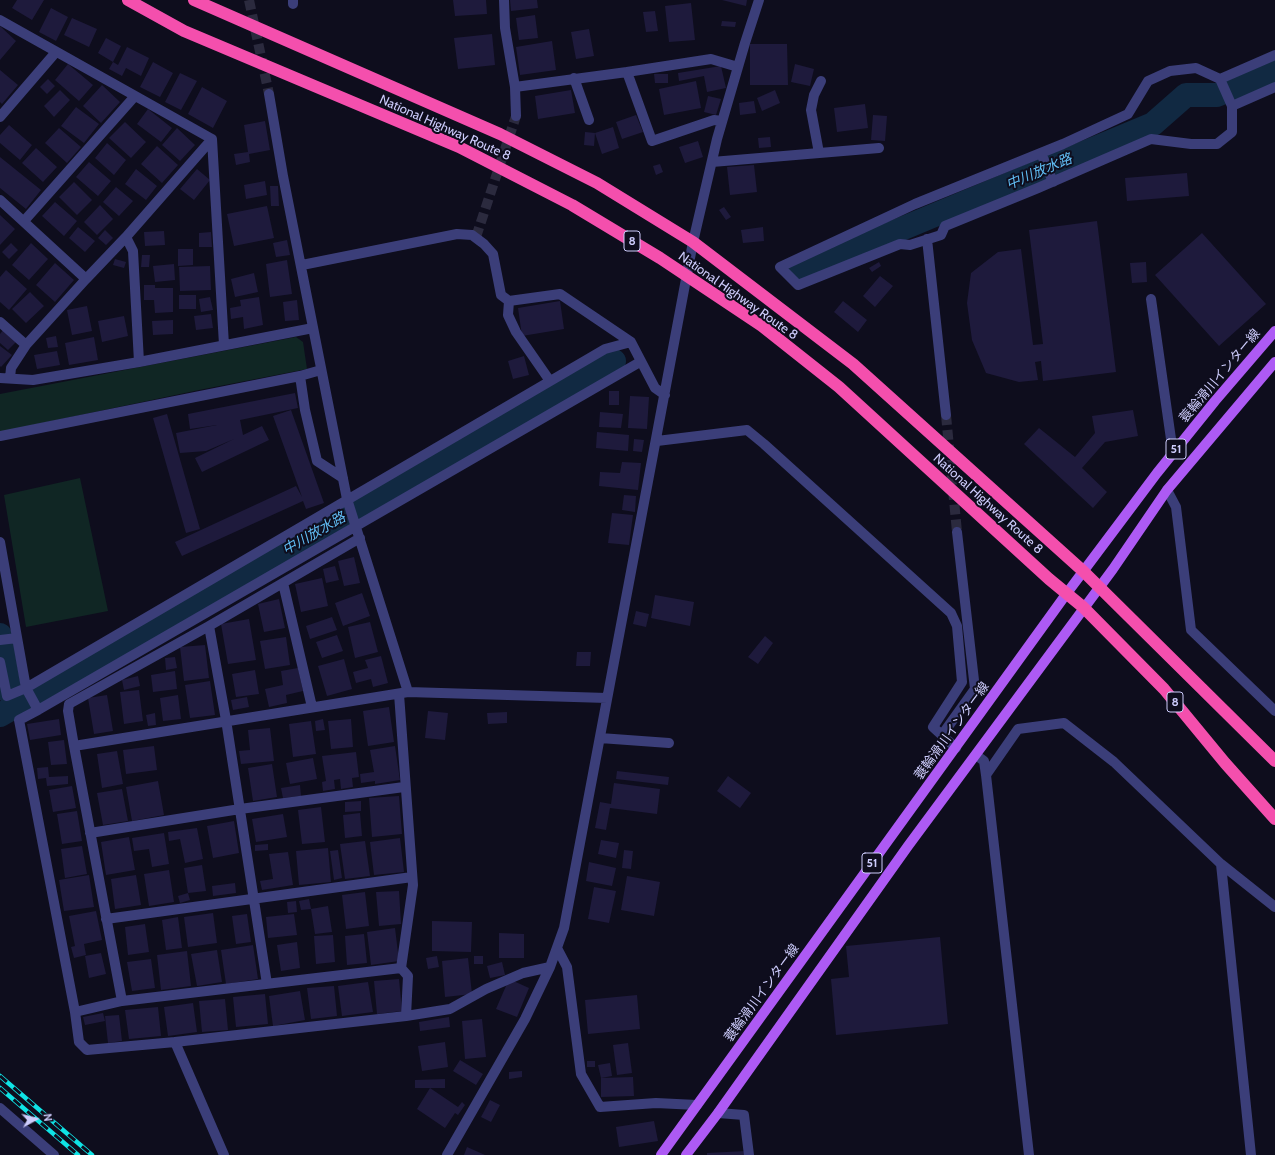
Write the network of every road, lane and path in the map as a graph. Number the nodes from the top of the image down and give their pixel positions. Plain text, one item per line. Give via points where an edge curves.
1 (128, 0) edge
2 (194, 0) edge
3 (504, 0) edge
4 (759, 0) edge
5 (0, 20) edge
6 (56, 52) junction
7 (1275, 55) edge
8 (738, 67) junction
9 (627, 72) junction
10 (574, 78) junction
11 (1220, 79) junction
12 (821, 81) dead end
13 (515, 87) junction
14 (1275, 87) edge
15 (269, 94) tunnel mouth
16 (135, 96) junction
17 (1232, 106) junction
18 (516, 116) tunnel mouth
19 (0, 117) edge
20 (589, 120) dead end
21 (722, 121) junction
22 (212, 139) junction
23 (879, 148) dead end
24 (819, 153) junction
25 (1041, 154) junction
26 (712, 162) junction
27 (1053, 181) junction
28 (0, 200) edge
29 (24, 222) junction
30 (126, 237) junction
31 (927, 239) junction
32 (693, 242) junction
33 (302, 265) junction
34 (687, 277) junction
35 (86, 279) junction
36 (1151, 299) dead end
37 (509, 301) junction
38 (0, 322) edge
39 (313, 328) junction
40 (1275, 331) edge
41 (631, 342) junction
42 (26, 345) junction
43 (224, 345) junction
44 (139, 362) junction
45 (640, 362) junction
46 (1275, 362) edge
47 (321, 370) junction
48 (300, 376) junction
49 (5, 378) edge
50 (550, 381) junction
51 (665, 395) junction
52 (946, 415) tunnel mouth
53 (0, 436) edge
54 (657, 441) junction
55 (1173, 453) junction
56 (343, 478) junction
57 (1167, 490) junction
58 (348, 501) junction
59 (355, 522) junction
60 (957, 532) tunnel mouth
61 (360, 538) junction
62 (0, 542) edge
63 (1083, 571) junction
64 (283, 583) junction
65 (1099, 587) junction
66 (1067, 593) junction
67 (1083, 607) junction
68 (209, 626) junction
69 (17, 638) junction
70 (0, 640) edge
71 (0, 662) edge
72 (26, 688) junction
73 (403, 693) junction
74 (607, 698) junction
75 (3, 699) edge
76 (312, 707) junction
77 (38, 710) junction
78 (1275, 711) edge
79 (226, 720) junction
80 (942, 735) junction
81 (600, 738) junction
82 (669, 743) dead end
83 (74, 746) junction
84 (956, 748) junction
85 (976, 755) junction
86 (1275, 761) edge
87 (986, 775) junction
88 (404, 787) junction
89 (240, 809) junction
90 (1275, 819) edge
91 (90, 833) junction
92 (1221, 864) junction
93 (412, 877) junction
94 (253, 898) junction
95 (1275, 907) edge
96 (106, 919) junction
97 (557, 948) junction
98 (402, 968) junction
99 (550, 968) junction
100 (267, 984) junction
101 (122, 1001) junction
102 (75, 1012) junction
103 (406, 1016) junction
104 (175, 1042) junction
105 (697, 1105) junction
106 (0, 1108) edge
107 (718, 1113) junction
108 (54, 1155) edge
109 (224, 1155) edge
110 (447, 1155) edge
111 (661, 1155) edge
112 (686, 1155) edge
113 (749, 1155) edge
114 (1029, 1155) edge
115 (1251, 1155) edge

1 - 34 highway, National Highway Route 8 / 8 via 184,31 466,151 572,205
2 - 32 highway, National Highway Route 8 / 8 via 500,134 597,183
3 - 13 street via 505,28
4 - 8 street
5 - 6 street
6 - 16 street
6 - 19 street
7 - 11 street
8 - 9 street via 711,59
8 - 21 street
9 - 10 street
9 - 21 street via 652,141 714,120
10 - 13 street
10 - 20 street
11 - 17 street
11 - 25 street via 1196,68 1170,71 1148,81 1128,114
12 - 24 street via 814,95 811,110
13 - 18 street
14 - 17 street
15 - 33 street
16 - 22 street
16 - 29 street
17 - 27 street via 1232,132 1217,144 1151,139
21 - 26 street
22 - 30 street
22 - 43 street
23 - 24 street
24 - 26 street
25 - 27 street
25 - 31 street via 915,204 780,267 798,285 900,244 910,245
26 - 32 street
27 - 31 street via 945,226 941,235
28 - 29 street
29 - 35 street
30 - 35 street
30 - 44 street via 133,251
31 - 52 street
32 - 34 street
32 - 63 highway, National Highway Route 8 / 8 via 853,364
33 - 37 street via 457,234 472,235 493,254 501,295
33 - 39 street
34 - 51 street
34 - 66 highway, National Highway Route 8 / 8 via 762,326 839,387
35 - 42 street
36 - 55 street
37 - 41 street via 560,294
37 - 50 street via 508,315 516,332
38 - 42 street
39 - 43 street
39 - 47 street
40 - 55 main road, 蓑輪滑川インター線 / 51
41 - 45 street
41 - 50 street via 605,349
42 - 49 street
43 - 44 street
44 - 49 street via 32,380
45 - 51 street via 655,388
45 - 59 street
46 - 57 main road, 51
47 - 48 street
47 - 56 street
48 - 53 street
48 - 56 street via 317,461
50 - 58 street
51 - 54 street
54 - 74 street
54 - 80 street via 747,430 951,612 957,626 962,682 933,727
55 - 63 main road, 蓑輪滑川インター線 / 51
56 - 58 street
57 - 65 main road, 51
57 - 78 street via 1176,507 1191,630
58 - 59 street
58 - 72 street
59 - 61 street
59 - 77 street
60 - 80 street via 975,689
61 - 64 street
61 - 73 street
62 - 69 street
63 - 65 highway, National Highway Route 8 / 8
63 - 66 main road, 蓑輪滑川インター線 / 51
64 - 68 street
64 - 76 street
65 - 67 main road, 51
65 - 86 highway, National Highway Route 8 / 8
66 - 67 highway, National Highway Route 8 / 8
66 - 84 main road, 蓑輪滑川インター線 / 51
67 - 85 main road, 51
67 - 90 highway, National Highway Route 8 / 8 via 1164,689
68 - 79 street
68 - 83 street via 69,704
69 - 70 street
69 - 72 street
71 - 75 street
72 - 75 street
72 - 77 street
73 - 74 street
73 - 76 street
73 - 88 street
74 - 81 street
76 - 79 street
77 - 102 street via 19,720
79 - 83 street
79 - 89 street
80 - 84 street
81 - 82 street
81 - 97 street via 564,928
83 - 91 street
84 - 105 main road, 蓑輪滑川インター線 / 51
85 - 87 street via 984,761
85 - 107 main road, 51
87 - 92 street via 1018,729 1064,723 1114,762
87 - 114 street
88 - 89 street
88 - 93 street
89 - 91 street
89 - 94 street
91 - 96 street
92 - 95 street
92 - 115 street
93 - 94 street
93 - 98 street
94 - 96 street
94 - 100 street
96 - 101 street
97 - 99 street
97 - 105 street via 567,967 581,1074 600,1107 656,1102
98 - 100 street
98 - 103 street via 408,976
99 - 103 street via 523,973 486,989 450,1009
99 - 110 street via 525,1019
100 - 101 street
101 - 102 street
102 - 104 street via 79,1042 87,1050
103 - 104 street
104 - 109 street
105 - 111 main road, 蓑輪滑川インター線 / 51
106 - 108 street
107 - 112 main road, 51
107 - 113 street via 744,1115

